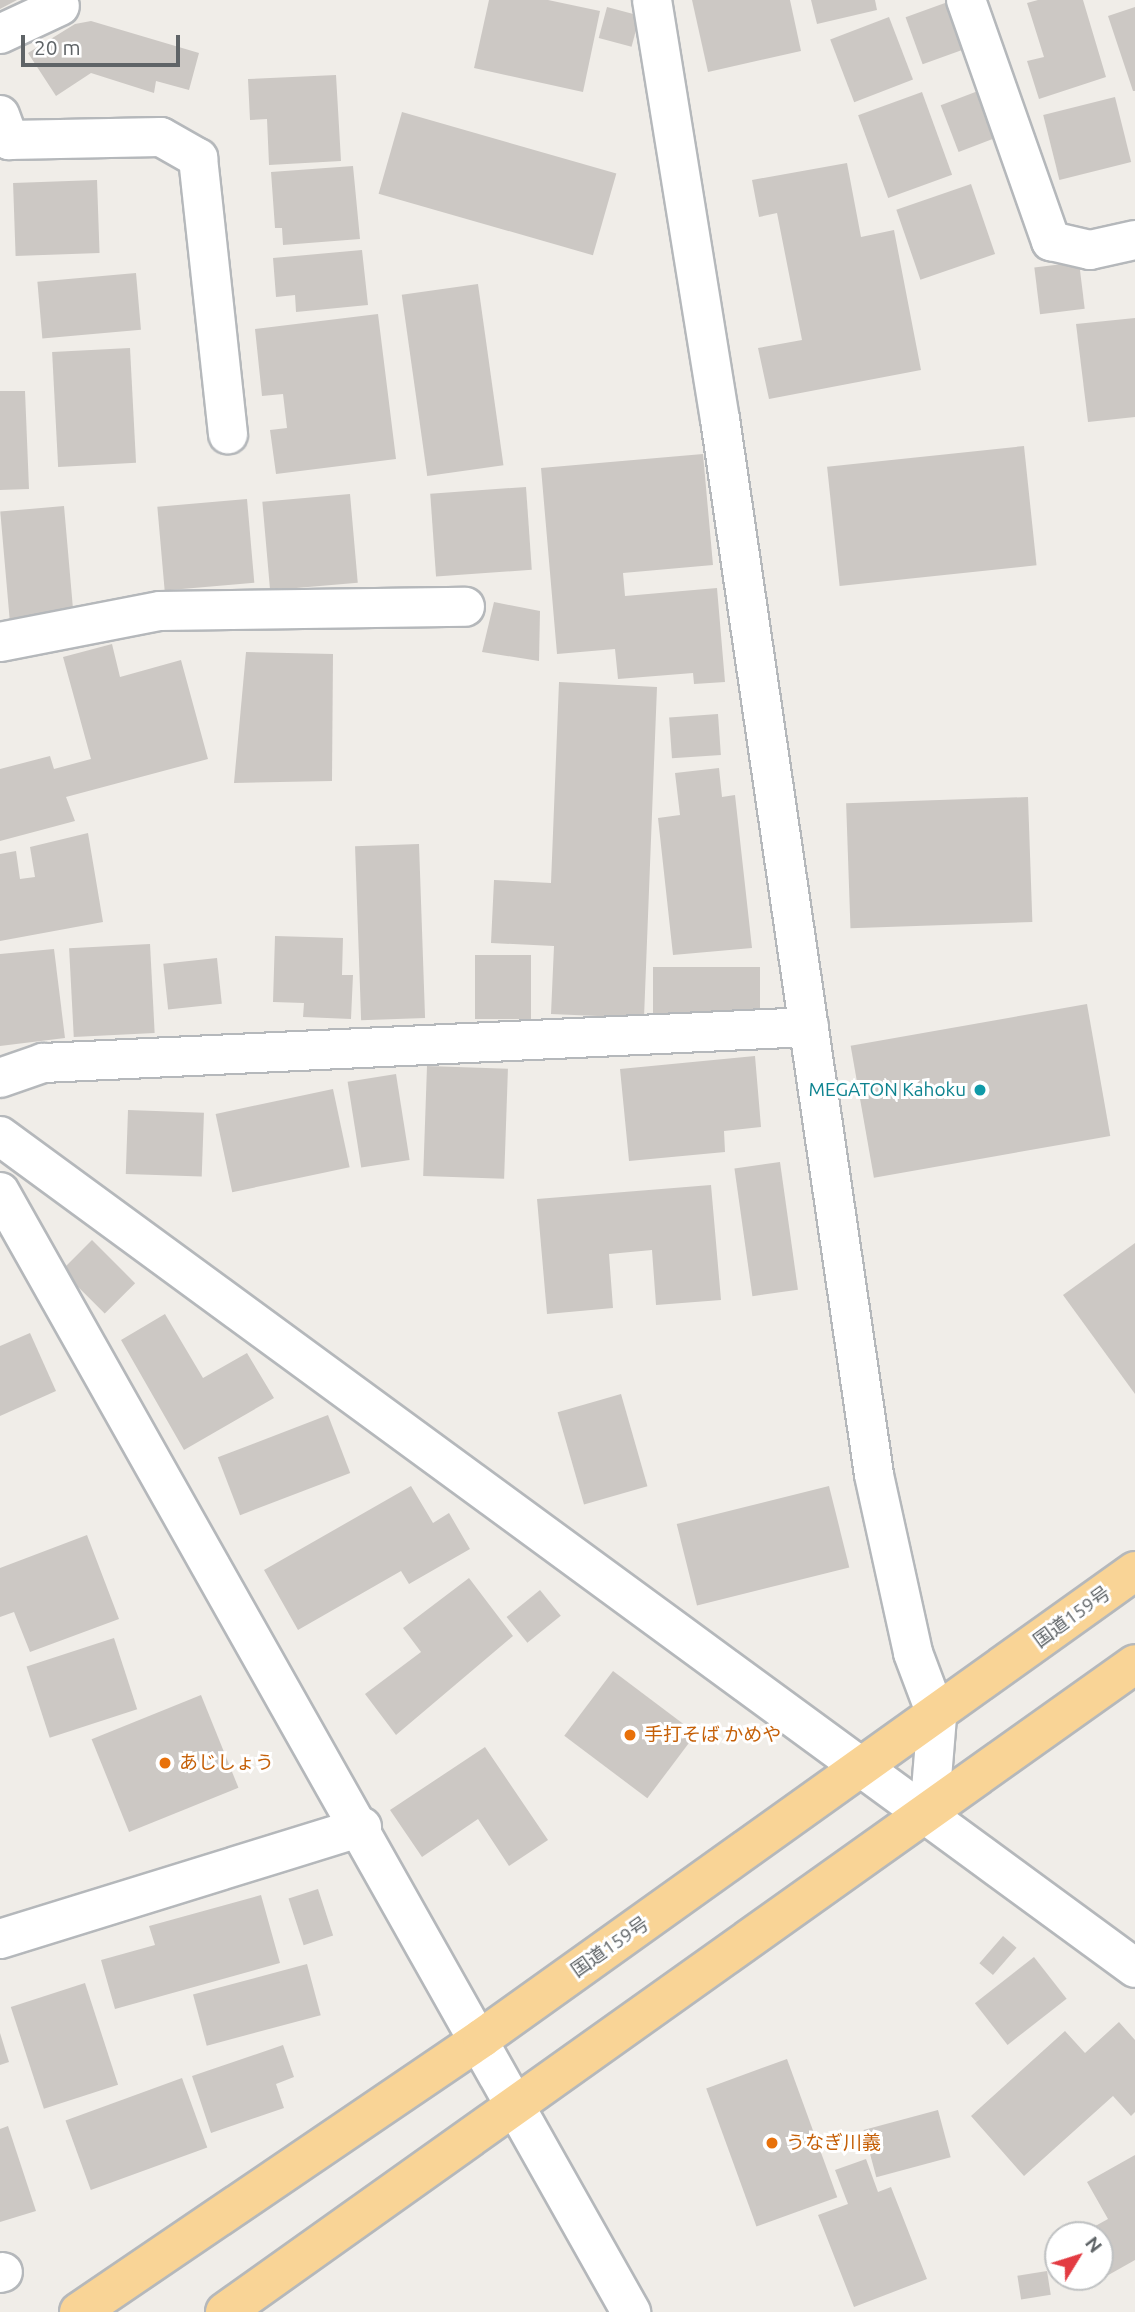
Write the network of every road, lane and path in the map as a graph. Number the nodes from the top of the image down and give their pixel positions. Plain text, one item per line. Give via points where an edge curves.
1 (652, 0) edge
2 (966, 0) edge
3 (60, 6) dead end
4 (0, 34) edge
5 (0, 115) edge
6 (1135, 240) edge
7 (228, 434) dead end
8 (466, 607) dead end
9 (0, 642) edge
10 (809, 1027) junction
11 (0, 1078) edge
12 (0, 1136) edge
13 (0, 1192) edge
14 (1135, 1571) edge
15 (1135, 1664) edge
16 (937, 1717) junction
17 (860, 1770) junction
18 (929, 1814) junction
19 (362, 1827) junction
20 (0, 1939) edge
21 (1135, 1968) edge
22 (482, 2038) junction
23 (519, 2104) junction
24 (79, 2312) edge
25 (225, 2312) edge
26 (631, 2312) edge

1 - 10 street
2 - 6 street via 1051,241 1090,250
3 - 4 street
5 - 7 street via 9,140 161,137 198,158
8 - 9 street via 160,611
10 - 11 street via 43,1063
10 - 16 street via 874,1475 913,1653
12 - 17 street
13 - 19 street
14 - 16 highway, 国道159号
15 - 18 highway
16 - 17 highway, 国道159号
16 - 18 street
17 - 18 street
17 - 22 highway, 国道159号
18 - 21 street
18 - 23 highway
19 - 20 street
19 - 22 street
22 - 23 street
22 - 24 highway, 国道159号
23 - 25 highway
23 - 26 street

